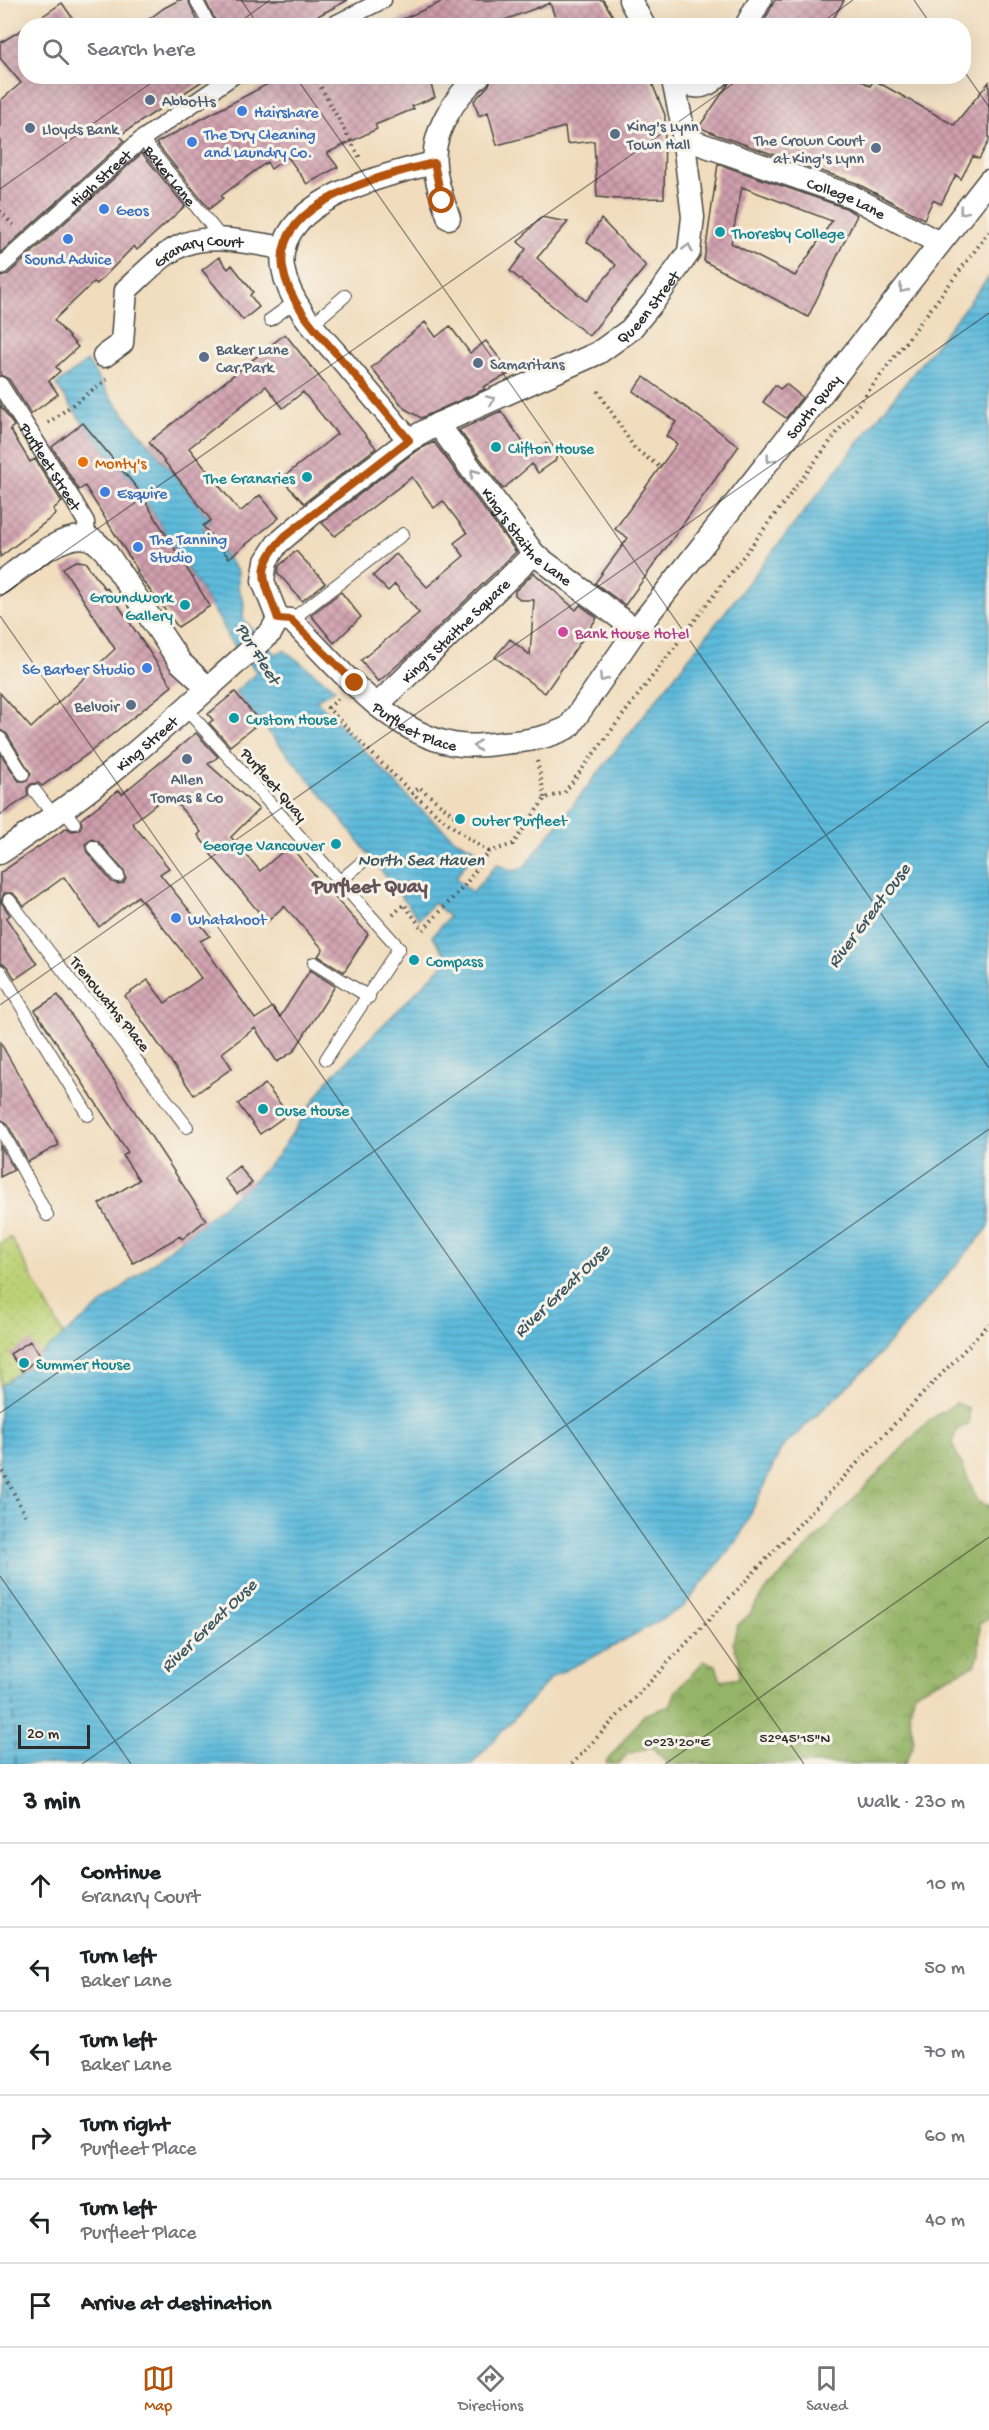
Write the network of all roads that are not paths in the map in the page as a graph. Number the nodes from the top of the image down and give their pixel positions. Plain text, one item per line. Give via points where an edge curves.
1 (196, 0) edge
2 (383, 0) edge
3 (630, 0) edge
4 (760, 0) edge
5 (206, 18) edge
6 (347, 18) edge
7 (640, 18) edge
8 (750, 18) edge
9 (221, 84) edge
10 (472, 84) edge
11 (673, 84) edge
12 (683, 84) edge
13 (709, 84) edge
14 (683, 138) junction
15 (142, 139) junction
16 (434, 163) junction
17 (989, 181) edge
18 (449, 218) dead end
19 (223, 240) junction
20 (939, 243) junction
21 (284, 248) junction
22 (0, 267) edge
23 (345, 296) dead end
24 (296, 301) junction
25 (270, 320) dead end
26 (312, 324) junction
27 (119, 350) dead end
28 (0, 385) edge
29 (438, 424) junction
30 (409, 440) junction
31 (403, 534) dead end
32 (87, 538) junction
33 (534, 554) junction
34 (0, 583) edge
35 (280, 624) junction
36 (636, 630) junction
37 (215, 682) junction
38 (377, 705) junction
39 (186, 709) junction
40 (0, 738) edge
41 (23, 774) dead end
42 (36, 791) dead end
43 (64, 816) junction
44 (93, 847) dead end
45 (0, 853) edge
46 (361, 863) dead end
47 (118, 876) dead end
48 (339, 882) junction
49 (9, 900) dead end
50 (314, 963) dead end
51 (0, 971) edge
52 (369, 997) junction
53 (326, 1059) dead end
54 (88, 1115) dead end
55 (187, 1127) dead end
56 (0, 1128) edge
57 (47, 1215) dead end

1 - 5 lane
2 - 6 street
3 - 7 street
4 - 8 street
9 - 15 street, High Street
10 - 16 street via 448,114 435,146
11 - 14 street, Queen Street
12 - 13 street via 700,88
14 - 20 street, College Lane via 851,196
29 -> 14 street, Queen Street via 598,352 630,330 689,252 693,217
15 - 19 lane, Baker Lane
15 - 22 street, High Street
16 - 18 street
16 - 21 street via 372,180 319,204 291,231
17 -> 20 street, South Quay
19 - 21 street, Granary Court
19 - 27 street, Granary Court via 187,243 126,290
20 -> 36 street, South Quay
21 - 24 street via 283,268
23 - 26 lane
24 - 25 lane
24 - 26 street
26 - 30 street
28 - 32 street, Purfleet Street via 86,522
29 - 30 street, Purfleet Place
33 -> 29 street, King's Staithe Lane
30 - 35 street, Purfleet Place via 318,509 271,552 263,581
31 - 35 lane
32 - 34 street via 64,539
32 - 37 street via 106,552 180,662
33 - 36 street, King's Staithe Lane
33 - 38 street, King's Staithe Square
35 - 37 street, King Street
35 - 38 street, Purfleet Place
36 -> 38 street, Purfleet Place via 579,716 569,727 536,740 454,745 412,730
37 - 39 street, King Street
39 - 43 street, King Street
39 - 48 lane, Purfleet Quay
40 - 41 lane
42 - 43 lane
43 - 45 street, King Street
44 - 47 lane
46 - 48 lane
48 - 52 lane, Purfleet Quay via 399,948
49 - 55 lane, Trenowaths Place
50 - 52 lane
51 - 54 lane
52 - 53 lane, Purfleet Quay
56 - 57 lane

